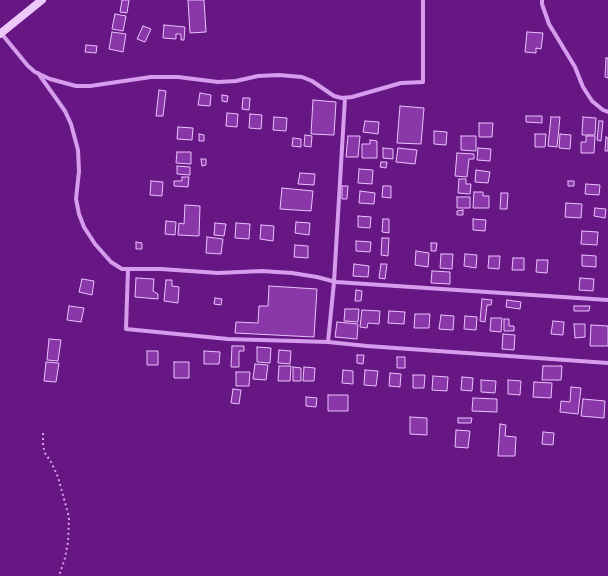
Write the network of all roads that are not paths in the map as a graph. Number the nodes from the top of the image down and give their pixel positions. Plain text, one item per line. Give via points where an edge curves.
1 (42, 0) edge
2 (423, 0) edge
3 (542, 0) edge
4 (1, 33) edge
5 (38, 74) junction
6 (345, 98) junction
7 (608, 112) edge
8 (128, 269) junction
9 (334, 282) junction
10 (608, 300) edge
11 (328, 342) junction
12 (608, 363) edge

1 - 4 main road
2 - 6 street via 423,82 401,83
3 - 7 street via 549,24 575,67 583,87 592,101
4 - 5 street via 28,66
5 - 6 street via 76,86 151,77 178,77 218,82 279,75 302,77 334,96
5 - 8 street via 65,111 76,143 79,171 76,199 84,227 111,262 122,269
6 - 9 street
8 - 9 street via 218,273 262,271 292,273
8 - 11 street via 126,329 228,339
9 - 10 street
9 - 11 street
11 - 12 street

